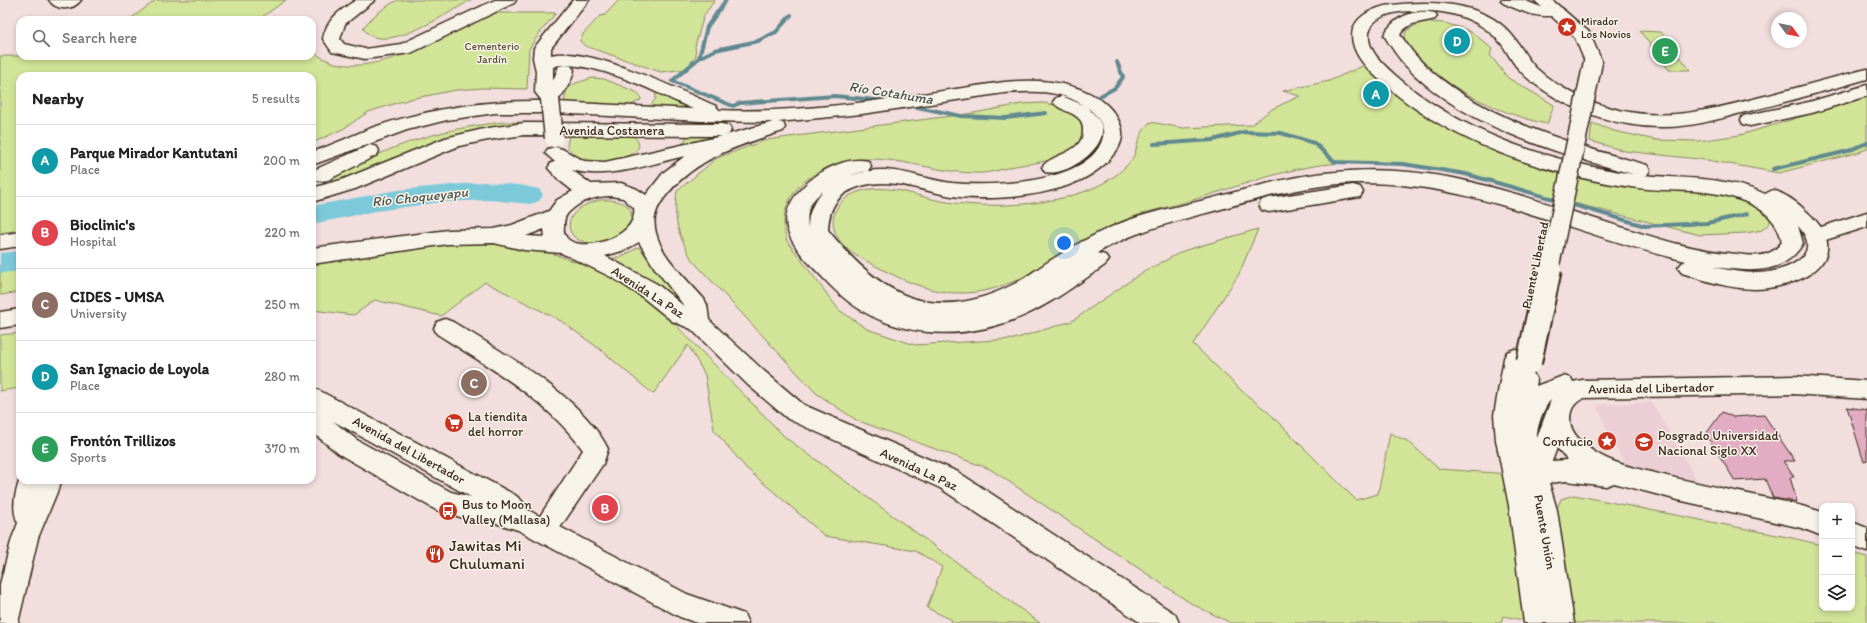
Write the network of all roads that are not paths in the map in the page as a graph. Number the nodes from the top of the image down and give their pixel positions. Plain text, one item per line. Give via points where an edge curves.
1 (367, 0) edge
2 (382, 0) edge
3 (490, 0) edge
4 (508, 0) edge
5 (582, 0) edge
6 (595, 0) edge
7 (1509, 0) edge
8 (1542, 0) edge
9 (1556, 10) junction
10 (452, 23) junction
11 (561, 33) junction
12 (344, 44) junction
13 (545, 68) junction
14 (1867, 74) edge
15 (560, 78) junction
16 (1867, 90) edge
17 (916, 107) junction
18 (630, 111) junction
19 (728, 118) junction
20 (666, 126) junction
21 (776, 127) junction
22 (635, 131) junction
23 (1102, 138) junction
24 (739, 139) junction
25 (556, 153) junction
26 (639, 161) junction
27 (316, 171) edge
28 (316, 172) edge
29 (600, 190) junction
30 (316, 194) edge
31 (558, 212) junction
32 (644, 216) junction
33 (1867, 219) edge
34 (1792, 232) junction
35 (494, 236) junction
36 (1816, 236) junction
37 (16, 240) edge
38 (0, 242) edge
39 (570, 248) junction
40 (16, 252) edge
41 (0, 254) edge
42 (316, 255) edge
43 (16, 318) edge
44 (0, 320) edge
45 (699, 323) junction
46 (445, 328) dead end
47 (1524, 362) junction
48 (1572, 387) junction
49 (1867, 390) edge
50 (316, 400) edge
51 (1557, 417) junction
52 (316, 421) edge
53 (1525, 442) junction
54 (1525, 473) junction
55 (1641, 480) junction
56 (31, 484) edge
57 (47, 484) edge
58 (1533, 508) junction
59 (1819, 523) edge
60 (534, 525) junction
61 (26, 534) junction
62 (1855, 535) edge
63 (1867, 540) edge
64 (4, 623) edge
65 (734, 623) edge
66 (1165, 623) edge
67 (1538, 623) edge
68 (1560, 623) edge

1 - 12 main road via 335,25 331,38
2 - 12 main road via 349,24
3 - 10 main road
4 - 10 main road
5 - 11 main road
6 - 11 main road
7 - 9 main road via 1539,12
8 - 9 main road
9 - 47 main road, Puente Libertad, bridge via 1583,36 1588,58
10 - 12 main road via 420,43 391,52 365,54
11 - 13 main road via 544,48 542,58
11 - 15 main road
13 - 15 main road
13 - 15 main road via 544,92
14 - 34 main road via 1692,120 1653,122 1612,115 1590,108 1558,92 1527,68 1504,35 1492,25 1462,12 1430,6 1404,7 1373,14 1364,24 1360,34 1362,48 1370,61 1407,96 1460,128 1589,173 1625,180 1700,185 1742,192 1773,207
15 - 18 main road via 570,78 588,72 605,74 647,92 650,98 646,104
15 - 19 main road via 612,69
15 - 25 main road, bridge
16 - 36 main road via 1812,107 1697,131 1645,132 1588,118 1538,93 1519,78 1493,42 1475,27 1463,22 1432,16 1419,17 1396,26 1392,35 1412,64 1474,108 1538,136 1617,164 1643,170 1726,180 1759,189 1798,214
17 - 19 main road, Avenida Costanera via 887,105 827,113
17 - 21 main road, Avenida Costanera via 807,126
17 - 23 main road via 943,109 1019,99 1052,100 1081,111
17 - 23 main road via 1005,88 1059,88 1086,98 1099,107 1110,122
18 - 19 main road, Avenida Costanera
18 - 27 main road, Avenida Costanera via 505,107 447,115 412,123
20 - 21 main road, Avenida Costanera via 741,130
20 - 22 main road, Avenida Costanera
20 - 26 main road via 676,135 675,142
20 - 28 main road via 524,116 467,121 415,134
21 - 24 main road
22 - 26 main road via 643,136 647,143
22 - 30 main road, Avenida Costanera via 524,130 471,137
23 - 34 main road via 1100,159 1084,170 1037,186 1008,191 969,191 881,176 852,182 830,194 823,202 818,210 818,231 859,278 881,294 903,304 950,311 996,302 1019,292 1101,240 1158,217 1287,186 1350,177 1409,179 1464,187 1652,245 1728,262 1772,261 1787,251 1793,243
23 - 36 main road via 1071,160 1038,172 1011,178 960,180 891,165 860,166 845,170 831,175 808,193 796,213 799,235 846,288 867,305 912,322 961,326 1004,316 1128,243 1156,232 1286,201 1335,194 1365,191 1404,192 1441,197 1724,277 1768,280 1798,273 1813,262 1819,248
24 - 26 main road
24 - 32 main road via 709,150 686,163 670,176 656,193
25 - 26 main road via 577,166 588,168 605,168
25 - 29 main road via 580,186
25 - 31 main road
26 - 29 main road via 622,180
29 - 31 main road via 570,200
29 - 32 main road via 629,192 640,201
31 - 35 main road via 516,232
31 - 39 main road via 553,233 557,240
32 - 39 main road via 639,230 618,246 596,251
32 - 45 main road, Avenida La Paz via 650,246 696,306
33 - 36 main road
34 - 36 main road
35 - 39 main road via 524,243
35 - 42 main road via 448,237
37 - 38 main road
39 - 45 main road, Avenida La Paz via 621,273 649,290 680,314
40 - 41 main road
43 - 44 main road
45 - 66 main road, Avenida La Paz via 796,412 949,480
46 - 60 main road via 512,370 557,406 592,441 596,449 594,457
47 - 48 main road via 1542,377
47 - 53 main road, Puente Libertad via 1521,402
47 - 54 main road, Puente Libertad via 1506,415 1508,440
48 - 49 main road, Avenida del Libertador via 1793,385
48 - 51 main road, Avenida del Libertador via 1562,400
48 - 53 main road via 1547,389 1535,400
50 - 60 main road, Avenida del Libertador via 506,503
51 - 54 main road, Avenida del Libertador
51 - 55 main road via 1564,438 1579,455 1603,468
52 - 60 main road, Avenida del Libertador via 348,447 445,502 467,508 486,509
53 - 54 main road, Puente Unión
54 - 55 main road via 1566,470
54 - 58 main road, Puente Unión
55 - 59 main road
56 - 61 main road via 27,502
57 - 61 main road
58 - 67 main road, Puente Unión
58 - 68 main road, Puente Unión
60 - 65 main road, Avenida del Libertador via 680,604
61 - 64 main road
62 - 63 main road

